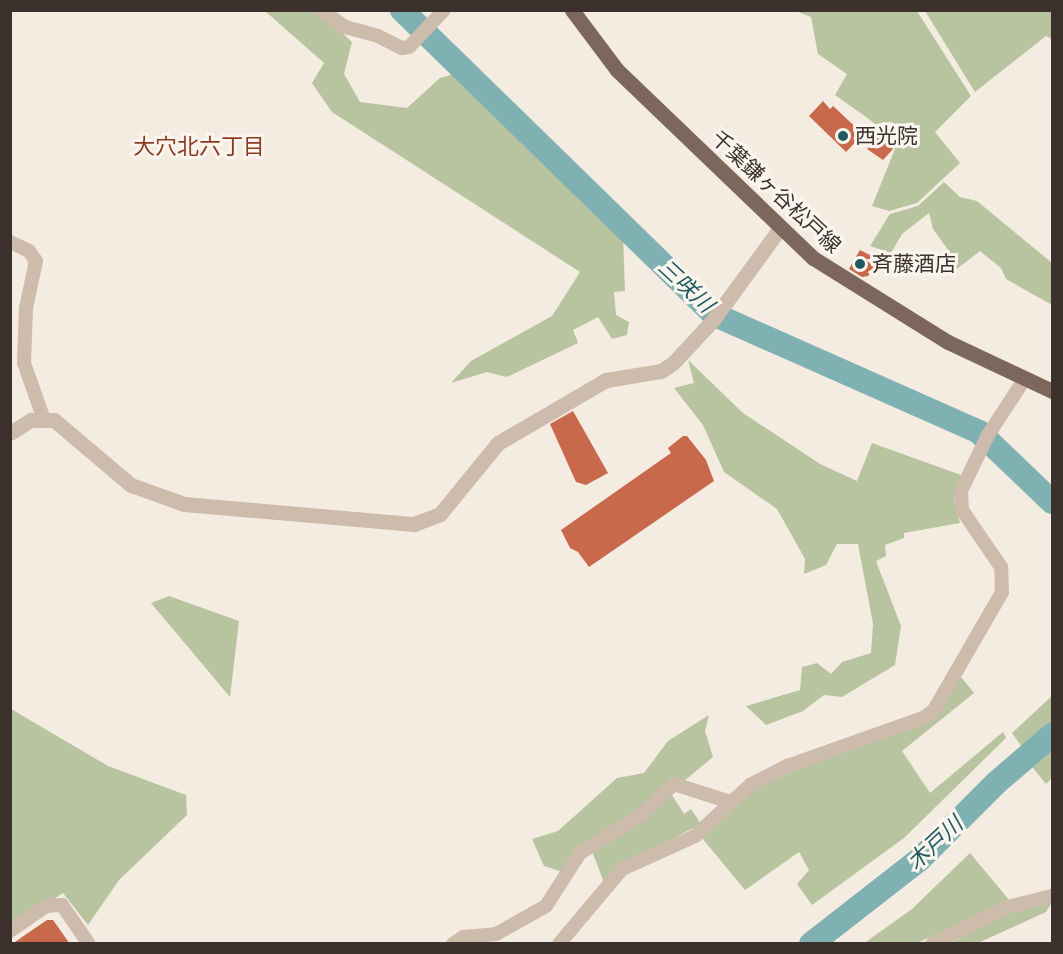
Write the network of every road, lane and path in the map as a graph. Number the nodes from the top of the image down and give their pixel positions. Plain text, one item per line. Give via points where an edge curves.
1 (321, 10) edge
2 (444, 10) edge
3 (572, 10) edge
4 (780, 228) junction
5 (10, 242) edge
6 (1024, 380) junction
7 (1053, 390) edge
8 (43, 417) junction
9 (10, 433) edge
10 (730, 802) junction
11 (1053, 896) edge
12 (10, 931) edge
13 (89, 944) edge
14 (453, 944) edge
15 (560, 944) edge
16 (932, 944) edge

1 - 2 street via 345,27 402,48
3 - 4 main road, 千葉鎌ヶ谷松戸線 via 617,70
4 - 6 main road, 千葉鎌ヶ谷松戸線 via 838,276 948,342
4 - 8 street via 713,320 673,363 661,371 606,380 498,443 440,514 414,524 184,504 131,485 67,429
5 - 8 street via 29,251 36,261 26,308 24,363
6 - 7 main road, 千葉鎌ヶ谷松戸線
6 - 10 street via 966,474 961,491 962,510 1001,567 1002,592 934,710 926,717 787,766
8 - 9 street
10 - 14 street via 674,784 641,815 580,853 546,906 496,934 464,937
10 - 15 street via 695,836 622,868
11 - 16 street via 1008,907
12 - 13 street via 46,906 62,906

